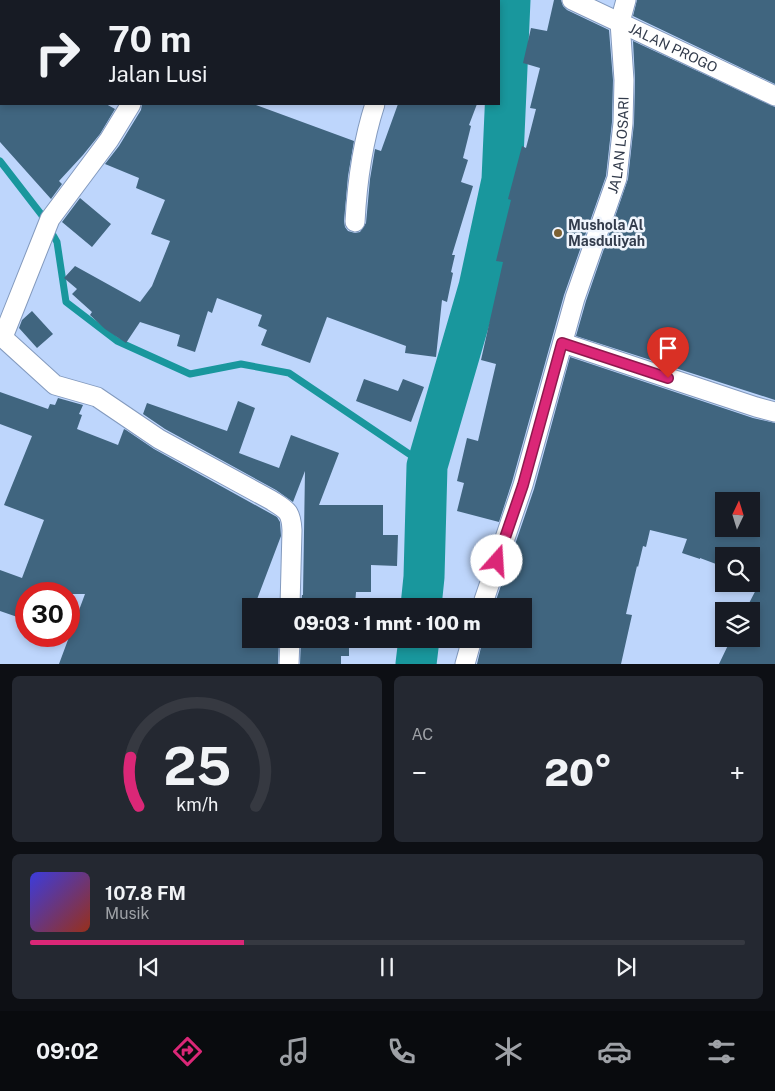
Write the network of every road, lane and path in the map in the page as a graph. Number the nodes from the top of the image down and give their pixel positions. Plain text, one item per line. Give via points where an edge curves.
1 (572, 0) edge
2 (626, 0) edge
3 (620, 22) junction
4 (775, 96) edge
5 (130, 105) edge
6 (375, 105) edge
7 (355, 222) dead end
8 (2, 336) edge
9 (562, 343) junction
10 (775, 412) edge
11 (290, 598) edge
12 (485, 598) edge
13 (290, 648) edge
14 (469, 648) edge
15 (289, 664) edge
16 (465, 664) edge

1 - 3 street, JALAN PROGO
2 - 3 street, JALAN LOSARI
3 - 4 street, JALAN PROGO
3 - 9 street, JALAN LOSARI via 624,80 618,178
5 - 8 street via 109,140 50,219
6 - 7 street via 365,147
8 - 11 street via 55,385 97,398 159,439 288,511 292,530
9 - 10 street
9 - 12 street, JALAN LOSARI via 523,485
13 - 15 street
14 - 16 street

